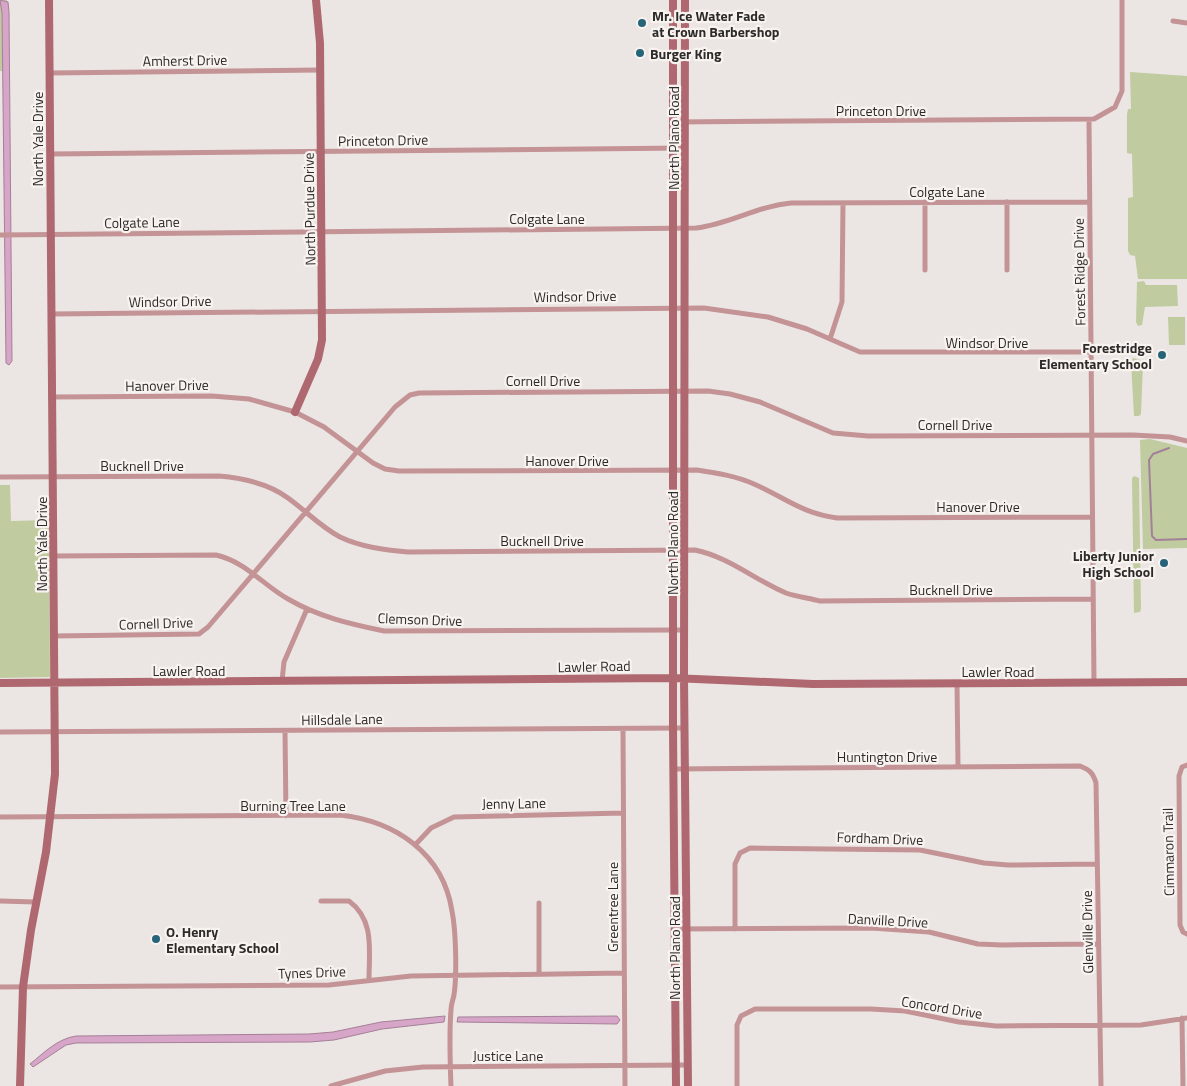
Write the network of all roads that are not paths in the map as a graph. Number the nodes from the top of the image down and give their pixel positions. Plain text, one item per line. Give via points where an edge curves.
1 (49, 0) edge
2 (316, 0) edge
3 (673, 0) edge
4 (685, 0) edge
5 (1122, 0) edge
6 (1173, 21) dead end
7 (1187, 24) edge
8 (685, 30) junction
9 (673, 40) junction
10 (320, 70) junction
11 (49, 73) junction
12 (685, 74) junction
13 (1089, 120) junction
14 (673, 122) junction
15 (686, 122) junction
16 (673, 148) junction
17 (685, 148) junction
18 (321, 152) junction
19 (50, 154) junction
20 (925, 202) junction
21 (1008, 202) junction
22 (1089, 202) junction
23 (843, 203) junction
24 (674, 228) junction
25 (685, 229) junction
26 (322, 232) junction
27 (51, 234) junction
28 (0, 235) edge
29 (925, 270) dead end
30 (1007, 270) dead end
31 (674, 308) junction
32 (684, 308) junction
33 (322, 311) junction
34 (51, 314) junction
35 (830, 339) junction
36 (1091, 352) junction
37 (674, 390) junction
38 (684, 390) junction
39 (52, 397) junction
40 (295, 412) junction
41 (1092, 434) junction
42 (1187, 441) edge
43 (356, 453) junction
44 (685, 470) junction
45 (674, 471) junction
46 (53, 476) junction
47 (0, 477) edge
48 (305, 512) junction
49 (1092, 517) junction
50 (673, 550) junction
51 (685, 550) junction
52 (53, 556) junction
53 (254, 573) junction
54 (1093, 599) junction
55 (307, 610) junction
56 (673, 630) junction
57 (684, 630) junction
58 (54, 636) junction
59 (674, 678) junction
60 (684, 678) junction
61 (282, 681) junction
62 (54, 682) junction
63 (1187, 682) edge
64 (0, 683) edge
65 (957, 683) junction
66 (1094, 683) junction
67 (673, 728) junction
68 (685, 728) junction
69 (623, 729) junction
70 (285, 731) junction
71 (0, 732) edge
72 (55, 732) junction
73 (958, 766) junction
74 (1184, 766) edge
75 (686, 768) junction
76 (674, 769) junction
77 (1094, 777) joint
78 (623, 813) junction
79 (286, 816) junction
80 (0, 817) edge
81 (51, 817) junction
82 (415, 845) junction
83 (1097, 864) junction
84 (321, 900) dead end
85 (0, 902) edge
86 (36, 902) junction
87 (539, 902) dead end
88 (675, 929) junction
89 (686, 929) junction
90 (735, 929) junction
91 (1187, 934) edge
92 (1098, 944) junction
93 (624, 973) junction
94 (539, 974) junction
95 (455, 975) junction
96 (369, 980) junction
97 (0, 987) edge
98 (23, 987) junction
99 (1184, 1018) edge
100 (1099, 1025) junction
101 (676, 1065) junction
102 (688, 1065) junction
103 (450, 1066) junction
104 (625, 1066) junction
105 (20, 1086) edge
106 (331, 1086) edge
107 (451, 1086) edge
108 (625, 1086) edge
109 (676, 1086) edge
110 (688, 1086) edge
111 (737, 1086) edge
112 (1100, 1086) edge
113 (1183, 1086) edge

1 - 11 street, North Yale Drive
2 - 10 street, North Purdue Drive
3 - 9 street, North Plano Road
4 - 8 street, North Plano Road
5 - 13 street via 1123,78 1120,100 1109,113
6 - 7 street
8 - 9 street
8 - 12 street, North Plano Road
9 - 12 street via 679,44
9 - 14 street, North Plano Road
10 - 11 street, Amherst Drive
10 - 18 street, North Purdue Drive
11 - 19 street, North Yale Drive
12 - 15 street, North Plano Road
13 - 15 street, Princeton Drive
13 - 22 street, Forest Ridge Drive
14 - 15 street, Princeton Drive
14 - 16 street, North Plano Road
15 - 17 street, North Plano Road
16 - 17 street, Princeton Drive
16 - 18 street, Princeton Drive
16 - 24 street, North Plano Road
17 - 25 street, North Plano Road
18 - 19 street, Princeton Drive
18 - 26 street, North Purdue Drive
19 - 27 street, North Yale Drive
20 - 21 street, Colgate Lane
20 - 23 street, Colgate Lane
20 - 29 street
21 - 22 street, Colgate Lane
21 - 30 street
22 - 36 street, Forest Ridge Drive
23 - 25 street, Colgate Lane via 778,204 719,225
23 - 35 street via 842,302
24 - 25 street, Colgate Lane
24 - 26 street, Colgate Lane
24 - 31 street, North Plano Road
25 - 32 street, North Plano Road
26 - 27 street, Colgate Lane
26 - 33 street, North Purdue Drive
27 - 28 street, Colgate Lane
27 - 34 street, North Yale Drive
31 - 32 street, Windsor Drive
31 - 33 street, Windsor Drive
31 - 37 street, North Plano Road
32 - 35 street, Windsor Drive via 733,310 768,317
32 - 38 street, North Plano Road
33 - 34 street, Windsor Drive
33 - 40 street, North Purdue Drive via 318,359
34 - 39 street, North Yale Drive
35 - 36 street, Windsor Drive via 852,350 871,354
36 - 41 street, Forest Ridge Drive
37 - 38 street, Cornell Drive
37 - 43 street, Cornell Drive via 419,393 401,401
37 - 45 street, North Plano Road
38 - 41 street, Cornell Drive via 730,394 760,402 833,433 868,436
38 - 44 street, North Plano Road
39 - 40 street, Hanover Drive via 235,397
39 - 46 street, North Yale Drive
40 - 43 street, Hanover Drive via 324,427
41 - 42 street, Cornell Drive via 1134,434
41 - 49 street, Forest Ridge Drive
43 - 45 street, Hanover Drive via 385,469 398,471
43 - 48 street, Cornell Drive
44 - 45 street, Hanover Drive
44 - 49 street, Hanover Drive via 722,473 756,485 806,511 837,518
44 - 51 street, North Plano Road
45 - 50 street, North Plano Road
46 - 47 street, Bucknell Drive
46 - 48 street, Bucknell Drive via 219,476 245,479 286,497
46 - 52 street, North Yale Drive
48 - 50 street, Bucknell Drive via 342,538 379,549 408,552
48 - 53 street, Cornell Drive
49 - 54 street, Forest Ridge Drive
50 - 51 street, Bucknell Drive
50 - 56 street, North Plano Road
51 - 54 street, Bucknell Drive via 711,554 787,593 820,601
51 - 57 street, North Plano Road
52 - 53 street, Clemson Drive via 216,555 240,563
52 - 58 street, North Yale Drive
53 - 55 street, Clemson Drive
53 - 58 street, Cornell Drive via 199,634
54 - 66 street, Forest Ridge Drive
55 - 56 street, Clemson Drive via 343,623 384,631
55 - 61 street via 284,662
56 - 57 street, Clemson Drive
56 - 59 street, North Plano Road
57 - 60 street, North Plano Road
58 - 62 street, North Yale Drive
59 - 60 street, Lawler Road
59 - 61 street, Lawler Road
59 - 67 street, North Plano Road
60 - 65 street, Lawler Road via 757,683
60 - 68 street, North Plano Road
61 - 62 street, Lawler Road
62 - 64 street, Lawler Road
62 - 72 street, North Yale Drive
63 - 66 street, Lawler Road
65 - 66 street, Lawler Road
65 - 73 street
67 - 68 street, Hillsdale Lane
67 - 69 street, Hillsdale Lane
67 - 76 street, North Plano Road
68 - 75 street, North Plano Road
69 - 70 street, Hillsdale Lane
69 - 78 street, Greentree Lane
70 - 72 street, Hillsdale Lane
70 - 79 street
71 - 72 street, Hillsdale Lane
72 - 81 street, North Yale Drive
73 - 75 street, Huntington Drive
73 - 77 street, Huntington Drive via 1080,766 1093,773
74 - 91 street, Cimmaron Trail via 1179,776 1180,925
75 - 76 street, Huntington Drive
75 - 89 street, North Plano Road
76 - 88 street, North Plano Road
77 - 83 street, Glenville Drive
78 - 82 street, Jenny Lane via 454,817 431,828
78 - 93 street, Greentree Lane
79 - 81 street, Burning Tree Lane
79 - 82 street, Burning Tree Lane via 340,815 366,819 393,829
80 - 81 street, Burning Tree Lane
81 - 86 street, North Yale Drive
82 - 95 street, Burning Tree Lane via 436,869 449,896 453,912
83 - 90 street, Fordham Drive via 1008,865 920,850 750,848 740,853 735,864
83 - 92 street, Glenville Drive
84 - 96 street via 349,902 364,915 369,932
85 - 86 street
86 - 98 street, North Yale Drive
87 - 94 street
88 - 89 street, Danville Drive
88 - 101 street, North Plano Road
89 - 90 street, Danville Drive
89 - 102 street, North Plano Road
90 - 92 street, Danville Drive via 871,928 929,932 978,944
92 - 100 street, Glenville Drive
93 - 94 street, Tynes Drive
93 - 104 street, Greentree Lane
94 - 95 street, Tynes Drive
95 - 96 street, Tynes Drive
95 - 103 street, Burning Tree Lane
96 - 98 street, Tynes Drive via 329,985
97 - 98 street, Tynes Drive
98 - 105 street, North Yale Drive
99 - 100 street, Concord Drive via 1141,1025
99 - 113 street
100 - 111 street, Concord Drive via 996,1026 905,1011 871,1009 755,1010 741,1016 737,1025
100 - 112 street, Glenville Drive
101 - 102 street, Justice Lane
101 - 104 street, Justice Lane
101 - 109 street, North Plano Road
102 - 110 street, North Plano Road
103 - 104 street, Justice Lane
103 - 106 street, Justice Lane via 385,1071
103 - 107 street, Burning Tree Lane
104 - 108 street, Greentree Lane

